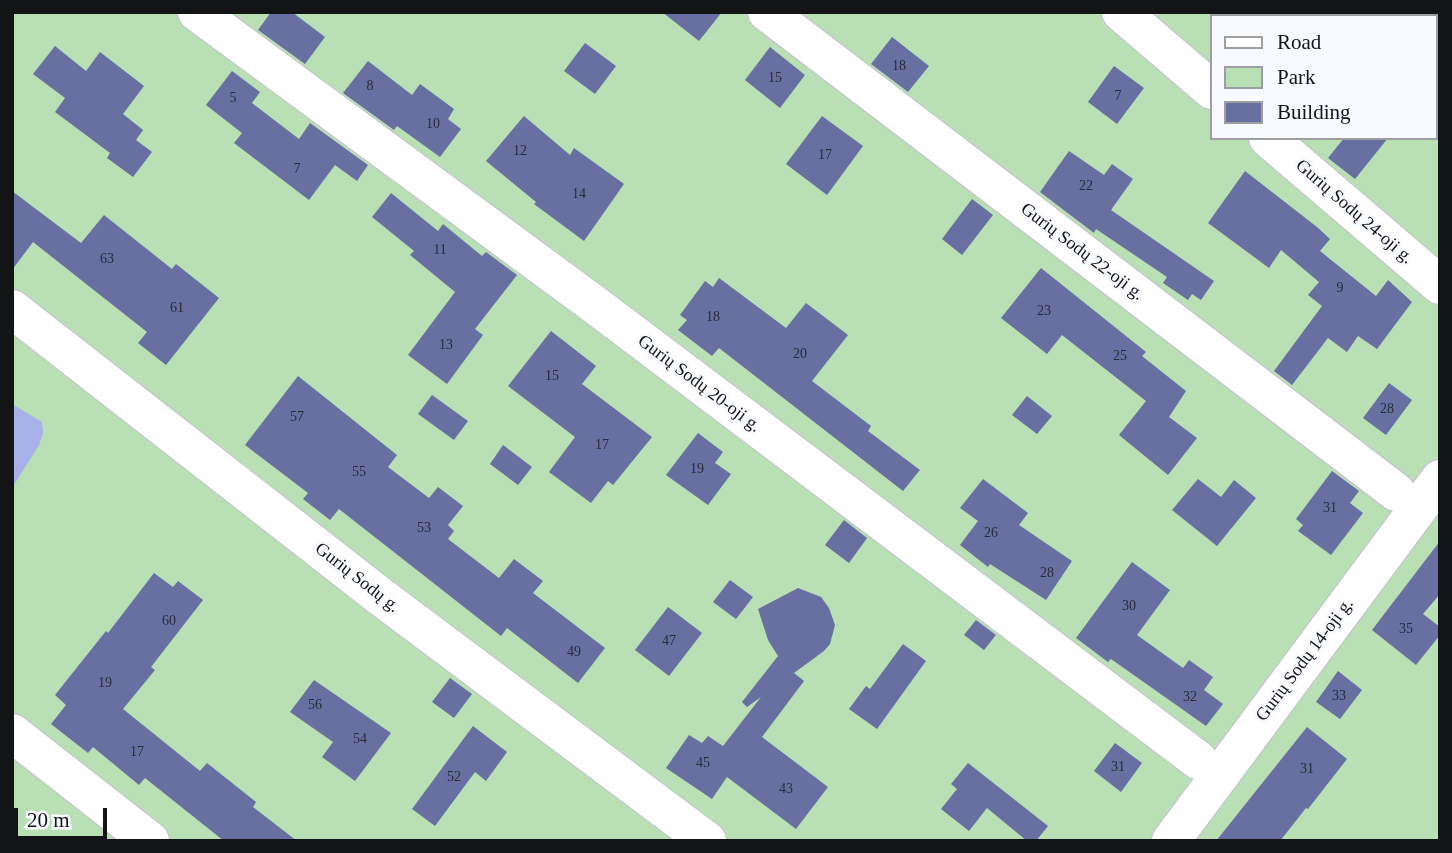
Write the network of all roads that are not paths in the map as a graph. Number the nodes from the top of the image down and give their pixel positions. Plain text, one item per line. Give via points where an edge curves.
1 (197, 12) edge
2 (767, 12) edge
3 (1121, 12) edge
4 (1210, 88) edge
5 (1270, 140) edge
6 (1440, 285) edge
7 (12, 309) edge
8 (1440, 479) edge
9 (1396, 492) dead end
10 (12, 733) edge
11 (1198, 760) dead end
12 (150, 841) edge
13 (707, 841) edge
14 (1171, 841) edge

1 - 11 street, Gurių Sodų 20-oji g. via 595,305
2 - 9 street, Gurių Sodų 22-oji g.
3 - 4 street
5 - 6 street, Gurių Sodų 24-oji g.
7 - 13 street, Gurių Sodų g. via 381,597
8 - 14 street, Gurių Sodų 14-oji g.
10 - 12 street

